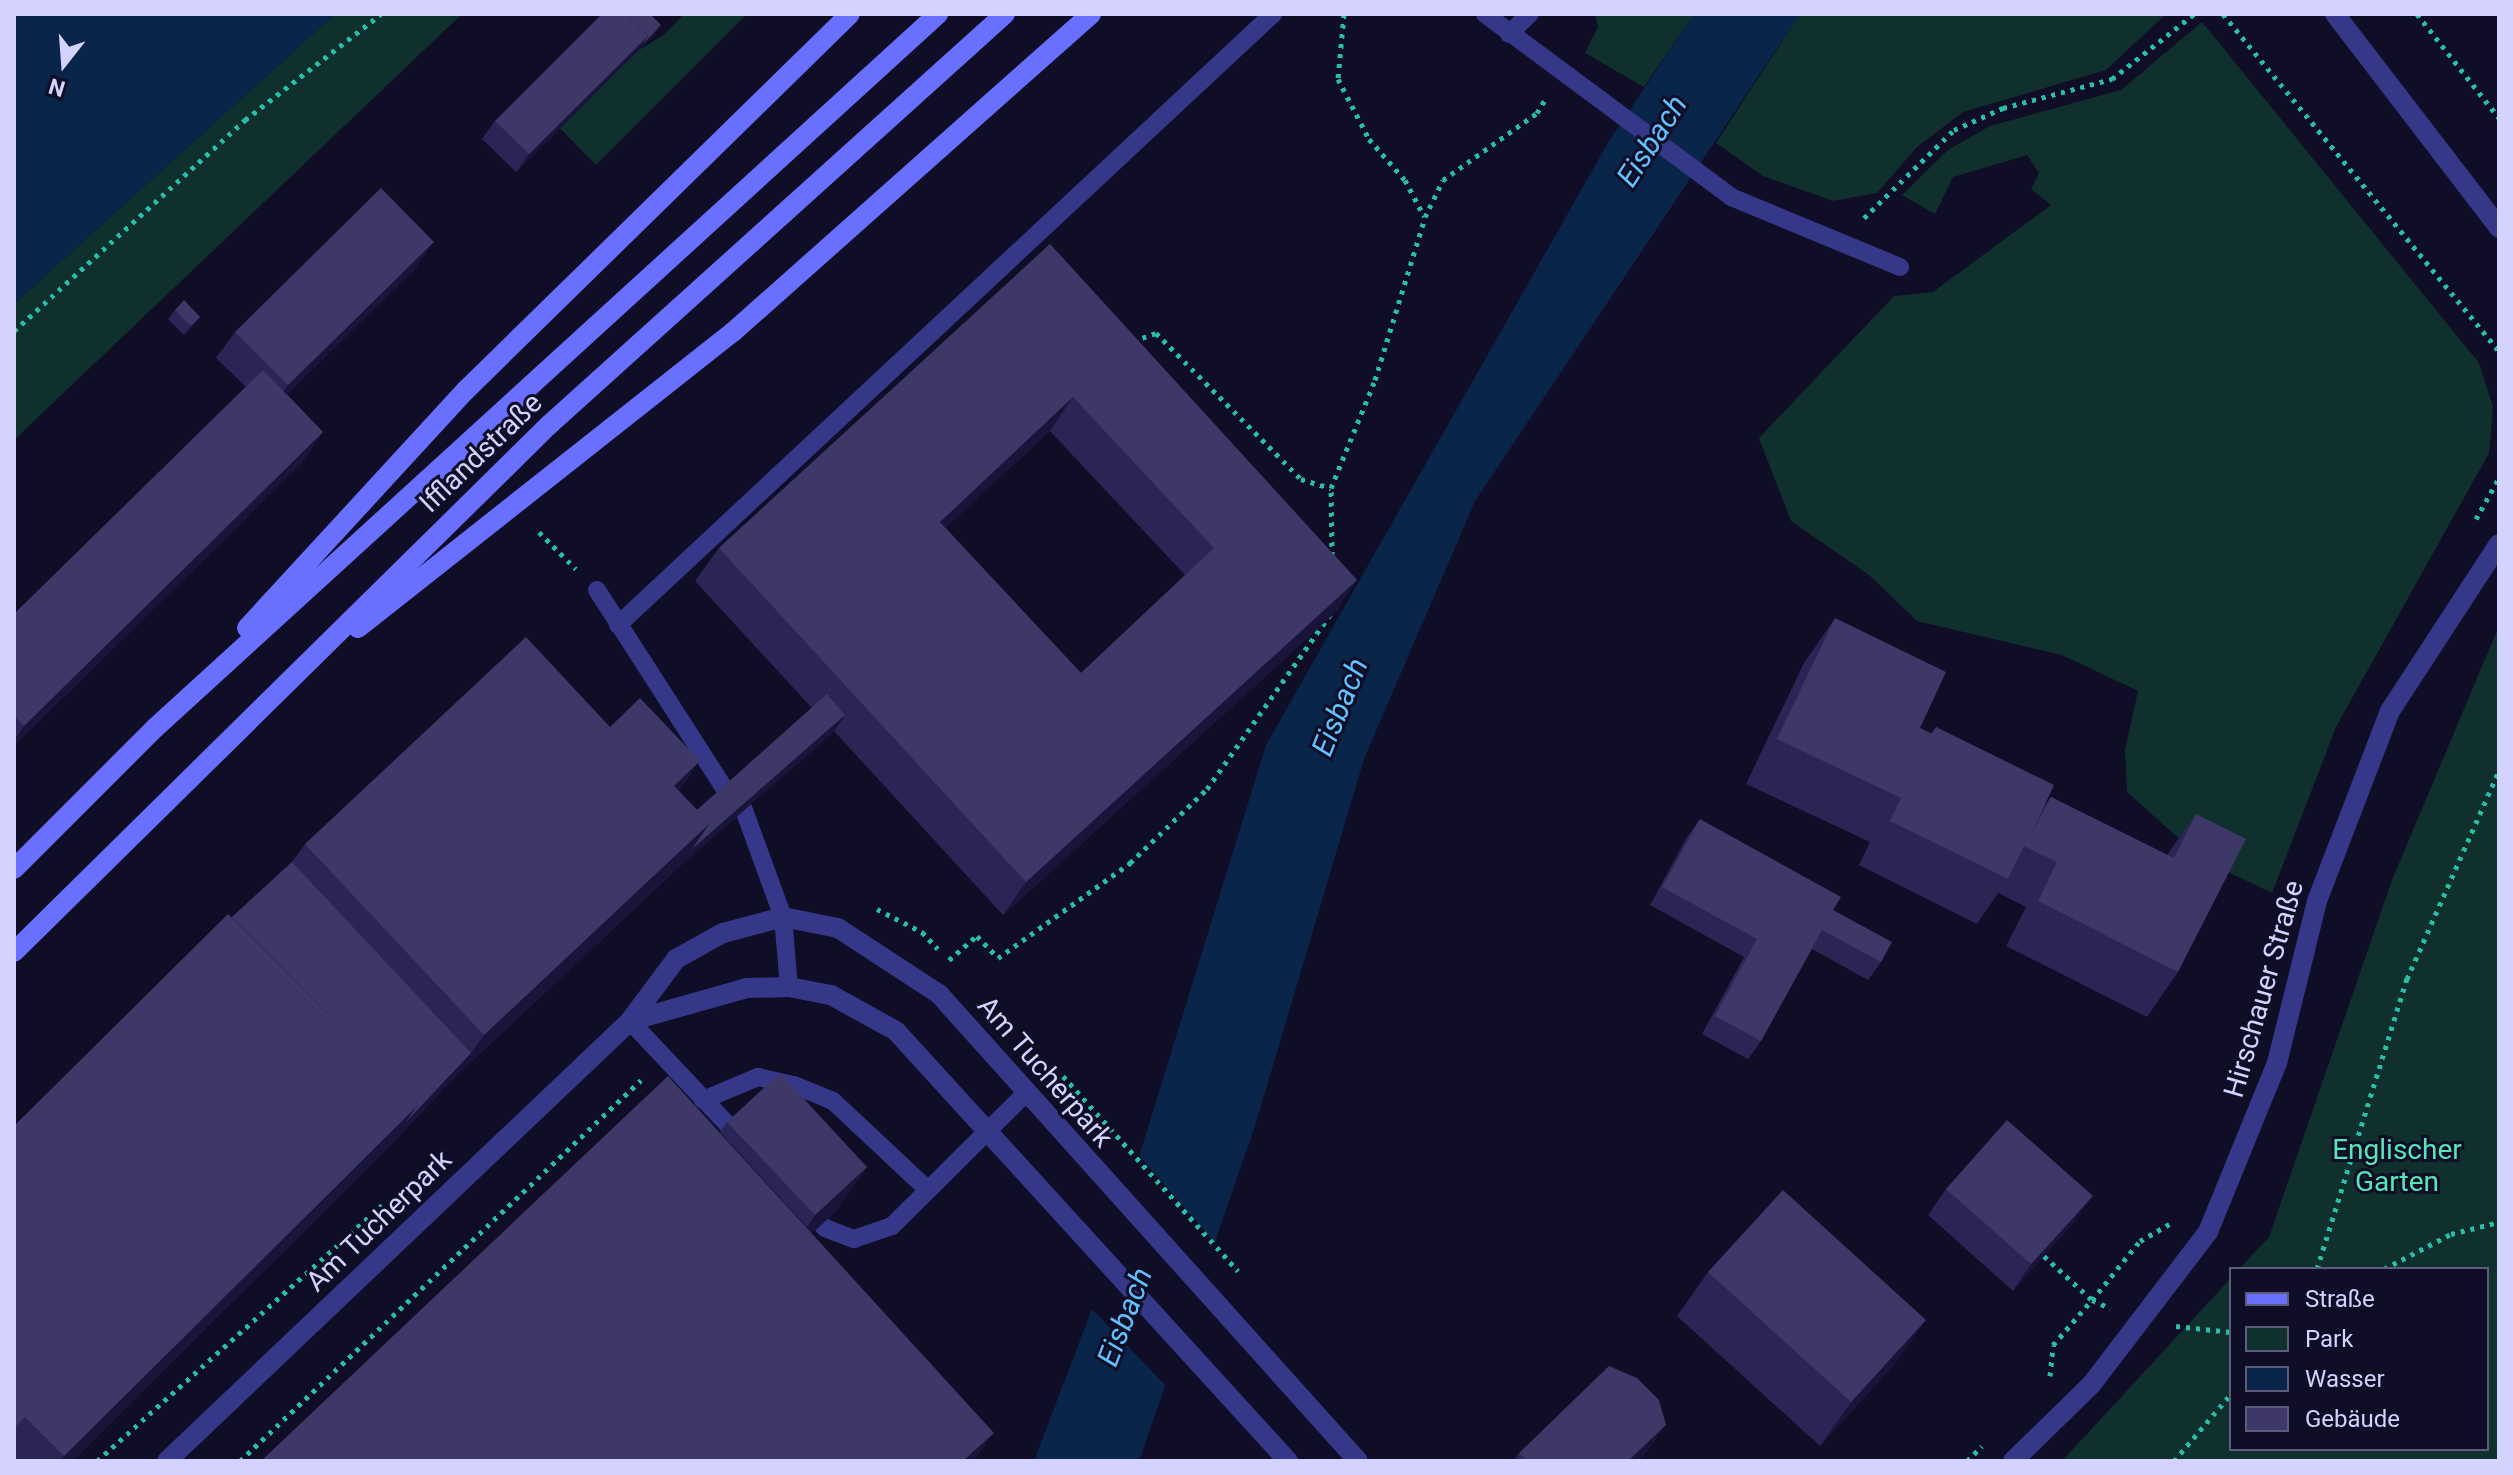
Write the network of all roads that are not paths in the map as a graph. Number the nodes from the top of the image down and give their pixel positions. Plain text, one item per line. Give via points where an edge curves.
1 (850, 14) edge
2 (938, 14) edge
3 (1005, 14) edge
4 (1091, 14) edge
5 (1273, 14) edge
6 (1485, 14) edge
7 (1530, 14) edge
8 (2335, 14) edge
9 (1509, 34) junction
10 (2499, 228) edge
11 (1900, 267) dead end
12 (2499, 544) edge
13 (597, 590) road end
14 (618, 625) junction
15 (297, 673) junction
16 (155, 728) junction
17 (726, 791) edge
18 (744, 810) edge
19 (14, 869) edge
20 (783, 917) junction
21 (14, 952) edge
22 (789, 987) junction
23 (630, 1021) junction
24 (1027, 1092) junction
25 (703, 1100) junction
26 (986, 1131) junction
27 (754, 1153) edge
28 (928, 1190) junction
29 (795, 1196) edge
30 (167, 1461) edge
31 (1288, 1461) edge
32 (1358, 1461) edge
33 (2013, 1461) edge

1 - 16 main road via 466,390
2 - 16 main road, Ifflandstraße
3 - 15 main road, Ifflandstraße via 549,425
4 - 15 main road via 733,332
5 - 14 lane
6 - 9 lane
7 - 9 lane
8 - 10 street
9 - 11 lane via 1731,197
12 - 33 street, Hirschauer Straße via 2390,711 2317,901 2277,1063 2208,1232 2142,1323
13 - 14 lane
14 - 17 lane
15 - 21 main road, Ifflandstraße
16 - 19 main road, Ifflandstraße
18 - 20 lane
20 - 22 lane
20 - 23 street, Am Tucherpark via 723,933 676,959
20 - 24 street, Am Tucherpark via 838,928 885,954 939,994
22 - 23 street, Am Tucherpark via 747,988
22 - 26 street, Am Tucherpark via 831,995 896,1031
23 - 25 lane
23 - 30 street, Am Tucherpark
24 - 26 lane
24 - 32 street, Am Tucherpark
25 - 27 lane
25 - 28 lane via 758,1077 833,1101
26 - 28 lane
26 - 31 street, Am Tucherpark
28 - 29 lane via 892,1226 854,1239 825,1228

